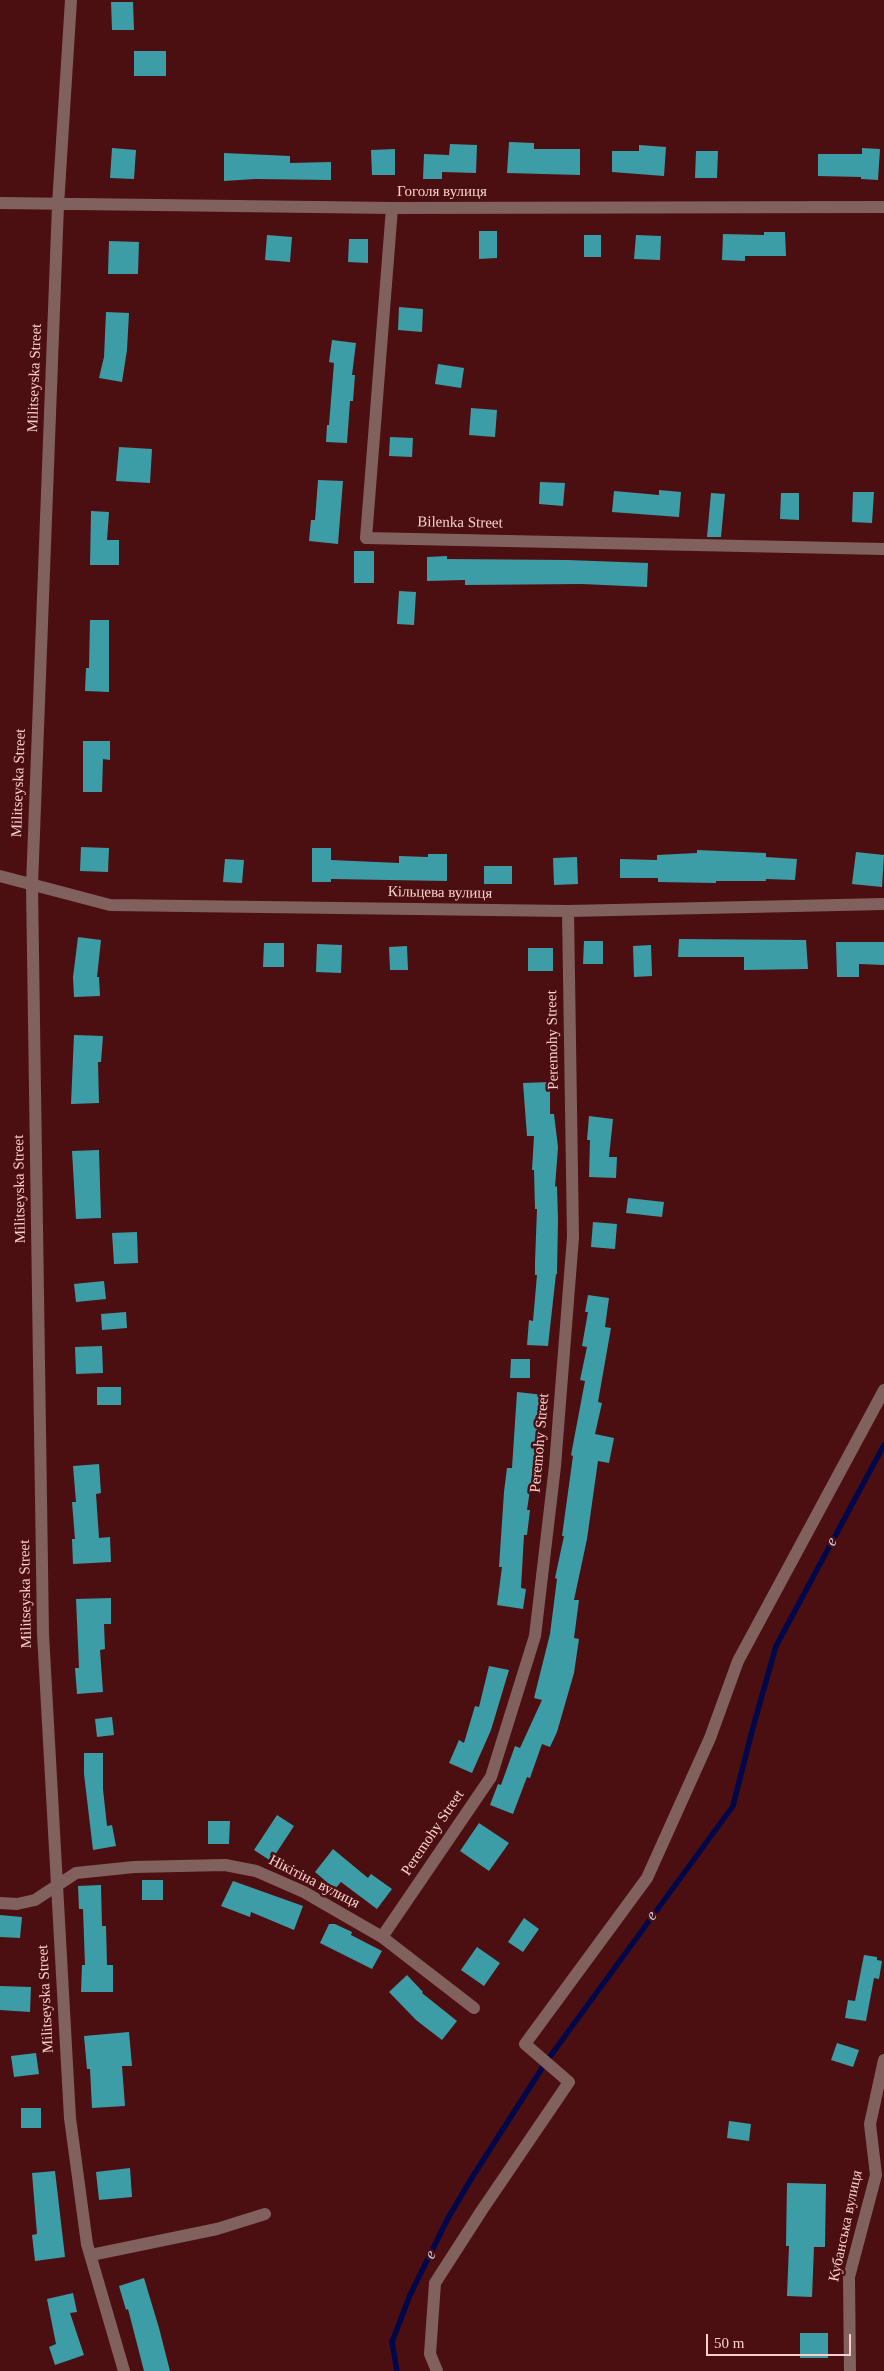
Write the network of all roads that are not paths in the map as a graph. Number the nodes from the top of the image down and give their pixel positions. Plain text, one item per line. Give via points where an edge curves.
1 (70, 0) edge
2 (0, 202) edge
3 (58, 205) junction
4 (884, 207) edge
5 (392, 208) junction
6 (884, 549) edge
7 (0, 876) edge
8 (32, 885) junction
9 (884, 904) edge
10 (568, 910) junction
11 (884, 1390) edge
12 (56, 1886) junction
13 (0, 1903) edge
14 (382, 1937) junction
15 (474, 2008) dead end
16 (884, 2060) edge
17 (265, 2214) dead end
18 (91, 2255) junction
19 (124, 2371) edge
20 (437, 2371) edge
21 (850, 2371) edge

1 - 3 street, Militseyska Street
2 - 3 street, Гоголя вулиця
3 - 5 street, Гоголя вулиця
3 - 8 street, Militseyska Street
4 - 5 street, Гоголя вулиця
5 - 6 street, Bilenka Street via 366,538
7 - 8 street, Кільцева вулиця
8 - 10 street, Кільцева вулиця via 110,905
8 - 12 street, Militseyska Street via 43,1634
9 - 10 street, Кільцева вулиця
10 - 14 street, Peremohy Street via 573,1237 555,1466 535,1636 491,1777
11 - 20 street via 738,1661 710,1738 647,1878 525,2044 569,2082 435,2283 430,2354
12 - 13 street, Нікітіна вулиця via 35,1900
12 - 14 street, Нікітіна вулиця via 76,1874 225,1865 256,1870 304,1892
12 - 18 street, Militseyska Street via 70,2118
14 - 15 street, Нікітіна вулиця
16 - 21 street, Кубанська вулиця via 870,2124 876,2175 849,2277
17 - 18 street via 216,2230
18 - 19 street, Militseyska Street

